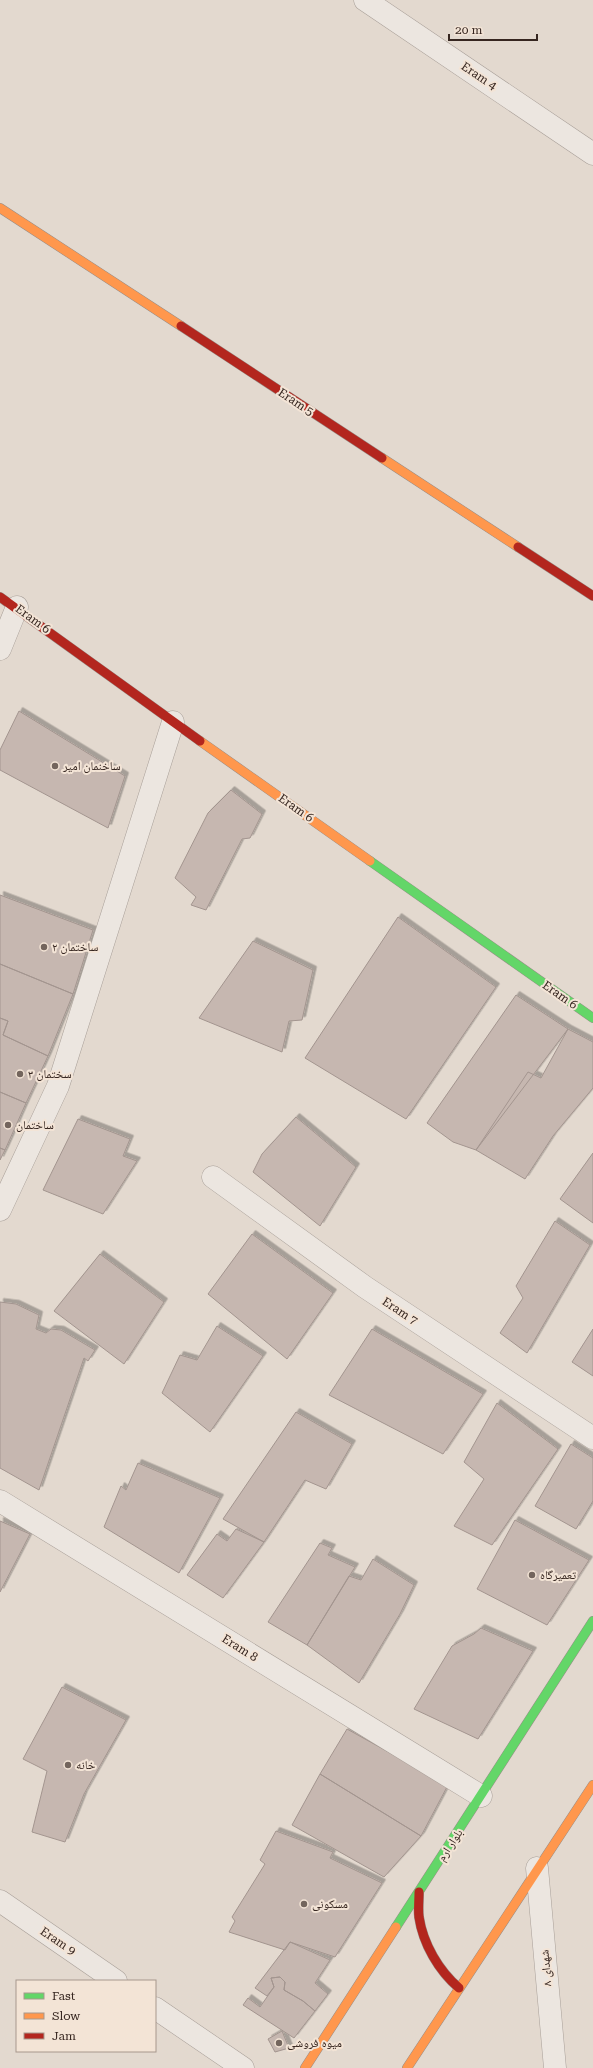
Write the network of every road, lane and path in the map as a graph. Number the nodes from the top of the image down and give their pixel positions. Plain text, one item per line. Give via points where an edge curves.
1 (365, 0) edge
2 (593, 154) edge
3 (0, 208) edge
4 (593, 596) edge
5 (8, 602) edge
6 (0, 649) edge
7 (173, 722) junction
8 (593, 1018) edge
9 (213, 1177) dead end
10 (0, 1210) edge
11 (593, 1438) edge
12 (0, 1501) edge
13 (593, 1620) edge
14 (593, 1785) edge
15 (481, 1796) junction
16 (537, 1868) junction
17 (420, 1892) junction
18 (0, 1901) edge
19 (115, 1980) edge
20 (459, 1988) junction
21 (156, 2009) edge
22 (243, 2068) edge
23 (305, 2068) edge
24 (406, 2068) edge
25 (554, 2068) edge

1 - 2 street, Eram 4
3 - 4 street, Eram 5
5 - 6 street
5 - 7 street, Eram 6
7 - 8 street, Eram 6
7 - 10 street via 58,1086
9 - 11 street, Eram 7 via 365,1287
12 - 15 street, Eram 8
13 - 15 street, بلوار ارم
14 - 16 street
15 - 17 street, بلوار ارم
16 - 20 street
16 - 25 street, شهدای ۸
17 - 20 street via 419,1916 430,1951 446,1977
17 - 23 street, بلوار ارم
18 - 19 street, Eram 9
20 - 24 street
21 - 22 street

